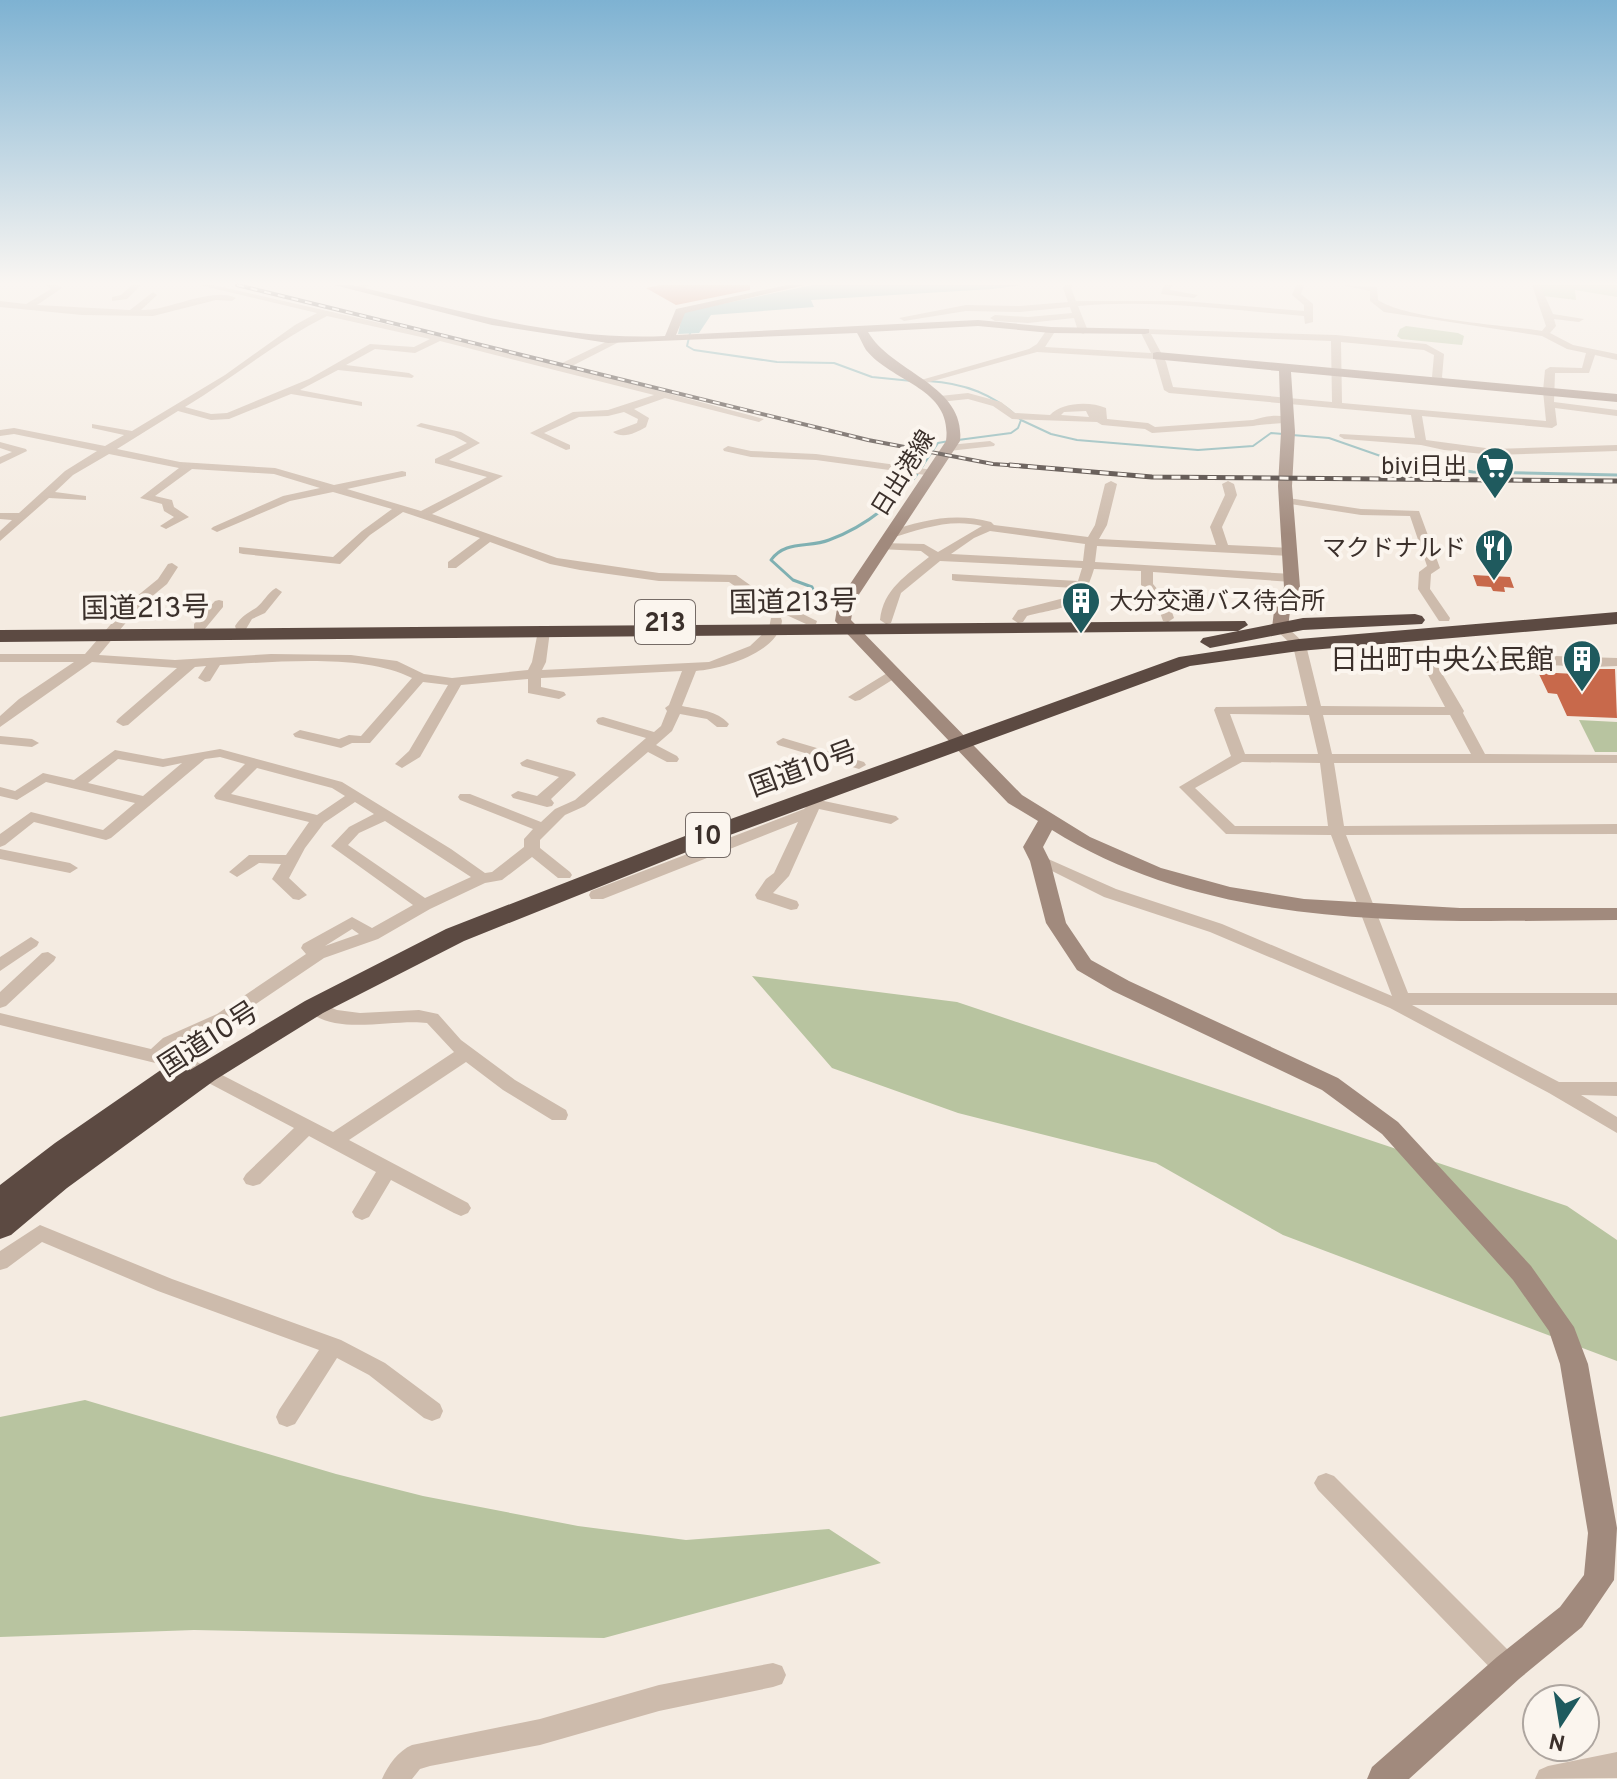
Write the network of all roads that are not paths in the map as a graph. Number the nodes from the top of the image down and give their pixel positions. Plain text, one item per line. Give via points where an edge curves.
1 (240, 368) edge
2 (335, 368) edge
3 (345, 368) edge
4 (566, 368) edge
5 (898, 368) edge
6 (982, 368) edge
7 (1161, 368) edge
8 (1285, 368) edge
9 (1296, 368) edge
10 (1337, 368) edge
11 (1438, 368) edge
12 (1587, 368) edge
13 (1337, 372) junction
14 (409, 376) dead end
15 (1440, 381) junction
16 (926, 388) junction
17 (290, 391) junction
18 (666, 394) junction
19 (1231, 395) junction
20 (1549, 398) junction
21 (1617, 398) edge
22 (1287, 399) junction
23 (358, 404) dead end
24 (1337, 404) junction
25 (177, 408) junction
26 (1089, 408) dead end
27 (625, 409) junction
28 (1416, 412) junction
29 (1617, 413) edge
30 (1053, 418) junction
31 (759, 419) dead end
32 (1288, 420) junction
33 (1236, 424) junction
34 (96, 426) dead end
35 (421, 426) dead end
36 (618, 432) dead end
37 (0, 433) edge
38 (132, 434) junction
39 (1344, 436) dead end
40 (1421, 442) junction
41 (990, 444) dead end
42 (0, 445) edge
43 (566, 447) dead end
44 (949, 448) junction
45 (1617, 448) edge
46 (728, 449) dead end
47 (106, 450) junction
48 (223, 458) dead end
49 (0, 461) edge
50 (188, 466) junction
51 (933, 473) junction
52 (402, 474) dead end
53 (1111, 484) dead end
54 (1228, 484) dead end
55 (329, 488) junction
56 (48, 492) junction
57 (83, 497) dead end
58 (1288, 501) junction
59 (400, 509) junction
60 (421, 515) junction
61 (0, 516) edge
62 (21, 517) junction
63 (166, 526) dead end
64 (990, 528) junction
65 (217, 529) dead end
66 (0, 537) edge
67 (489, 537) junction
68 (887, 540) junction
69 (1091, 542) junction
70 (1223, 548) junction
71 (243, 550) dead end
72 (1291, 552) junction
73 (937, 557) junction
74 (452, 565) dead end
75 (172, 567) dead end
76 (1017, 571) dead end
77 (1146, 573) junction
78 (1086, 575) junction
79 (956, 577) dead end
80 (1292, 578) junction
81 (1223, 583) dead end
82 (276, 592) dead end
83 (219, 604) dead end
84 (1617, 610) edge
85 (1444, 618) junction
86 (1617, 618) edge
87 (1018, 619) junction
88 (886, 620) junction
89 (811, 621) junction
90 (1164, 622) junction
91 (845, 624) junction
92 (1280, 624) junction
93 (776, 625) junction
94 (241, 626) junction
95 (199, 627) junction
96 (1490, 628) junction
97 (0, 629) edge
98 (111, 631) junction
99 (544, 631) junction
100 (0, 636) edge
101 (1299, 645) junction
102 (1168, 652) junction
103 (0, 658) edge
104 (89, 658) junction
105 (216, 661) junction
106 (1617, 662) edge
107 (191, 663) junction
108 (690, 669) junction
109 (533, 674) junction
110 (892, 674) junction
111 (420, 677) junction
112 (205, 678) dead end
113 (457, 681) junction
114 (559, 695) dead end
115 (855, 697) dead end
116 (672, 708) junction
117 (1314, 711) junction
118 (1457, 711) junction
119 (603, 721) dead end
120 (123, 722) dead end
121 (0, 723) edge
122 (722, 724) dead end
123 (300, 734) dead end
124 (955, 737) junction
125 (0, 740) edge
126 (651, 741) junction
127 (783, 742) dead end
128 (32, 743) dead end
129 (210, 749) junction
130 (1326, 757) junction
131 (1239, 758) junction
132 (1480, 758) junction
133 (672, 759) dead end
134 (1617, 759) edge
135 (255, 762) junction
136 (527, 763) dead end
137 (402, 764) dead end
138 (859, 765) junction
139 (76, 785) junction
140 (0, 791) edge
141 (356, 795) junction
142 (518, 795) dead end
143 (465, 797) dead end
144 (146, 801) junction
145 (540, 801) junction
146 (810, 805) junction
147 (560, 812) junction
148 (383, 816) junction
149 (891, 819) dead end
150 (319, 820) junction
151 (1047, 822) junction
152 (543, 828) junction
153 (1617, 829) edge
154 (1337, 832) junction
155 (0, 842) edge
156 (532, 849) junction
157 (0, 854) edge
158 (292, 860) junction
159 (1040, 861) junction
160 (70, 868) dead end
161 (237, 872) dead end
162 (564, 875) junction
163 (482, 878) junction
164 (299, 895) dead end
165 (597, 895) dead end
166 (424, 905) junction
167 (791, 905) dead end
168 (1366, 913) junction
169 (1617, 914) edge
170 (31, 942) dead end
171 (48, 957) dead end
172 (0, 965) edge
173 (1617, 999) edge
174 (1399, 1001) junction
175 (0, 1002) edge
176 (314, 1007) junction
177 (0, 1019) edge
178 (466, 1053) junction
179 (155, 1056) junction
180 (197, 1069) junction
181 (1556, 1088) junction
182 (1617, 1089) edge
183 (559, 1115) dead end
184 (1617, 1126) edge
185 (307, 1127) junction
186 (334, 1141) junction
187 (387, 1169) junction
188 (253, 1179) dead end
189 (0, 1201) edge
190 (461, 1208) dead end
191 (362, 1212) dead end
192 (0, 1227) edge
193 (0, 1262) edge
194 (333, 1346) junction
195 (432, 1411) dead end
196 (287, 1417) dead end
197 (1326, 1483) dead end
198 (1508, 1668) junction
199 (773, 1675) dead end
200 (1617, 1765) edge
201 (395, 1779) edge
202 (1384, 1779) edge
203 (1548, 1779) edge

1 - 25 street
2 - 17 street
3 - 14 street
4 - 18 street
5 - 16 street
6 - 16 street
7 - 19 street via 1169,390
8 - 22 street
9 - 13 street
10 - 13 street
11 - 15 street
12 - 20 street via 1550,370
13 - 15 street
13 - 24 street
15 - 20 street
16 - 30 street via 997,404 1012,416
16 - 44 street, 日出港線 via 951,413 955,425
17 - 23 street
17 - 25 street via 220,418
18 - 27 street
18 - 31 street
19 - 22 street
19 - 33 street
20 - 21 street
20 - 28 street via 1552,425
20 - 29 street
22 - 24 street
22 - 32 street
24 - 28 street
25 - 38 street
26 - 30 street via 1094,420
27 - 36 street via 644,418 642,425
27 - 43 street via 577,414 535,433
28 - 40 street
30 - 33 street via 1061,409 1096,407 1102,410 1102,422 1152,430
32 - 33 street
32 - 58 street
34 - 38 street
35 - 60 street via 475,443 439,461 497,476
37 - 47 street via 14,431
38 - 47 street
39 - 40 street
40 - 45 street via 1446,450
41 - 44 street
42 - 49 street via 22,451
44 - 51 street, 日出港線
46 - 51 street
47 - 50 street
47 - 56 street
48 - 50 street via 206,456
50 - 55 street via 275,471
50 - 63 street via 146,498 168,502 168,509 183,517
51 - 68 street, 日出港線
52 - 55 street
53 - 69 street
54 - 70 street via 1231,495 1216,527
55 - 59 street
55 - 65 street via 276,502
56 - 57 street
56 - 62 street
58 - 72 street
58 - 85 street via 1361,512 1415,513 1434,568 1425,572 1424,589
59 - 60 street
59 - 71 street via 336,561
60 - 67 street
61 - 62 street
62 - 66 street
64 - 68 street via 960,517 922,523
64 - 69 street
64 - 73 street via 979,529
67 - 74 street
67 - 89 street via 580,566 659,577 732,578 760,598
68 - 73 street via 924,548
68 - 91 street, 日出港線 via 846,602
69 - 70 street
69 - 78 street
70 - 72 street
72 - 80 street
73 - 78 street
73 - 88 street via 895,590 887,600
75 - 98 street
76 - 78 street
77 - 78 street
77 - 80 street
77 - 81 street
77 - 90 street via 1154,596 1163,603
78 - 79 street
78 - 87 street via 1072,600 1022,613
80 - 92 street
82 - 94 street
83 - 95 street
84 - 85 highway, 国道10号 / 10
85 - 92 highway, 国道10号 / 10
86 - 96 highway, 国道10号 / 10
87 - 88 highway, 国道213号 / 213
87 - 90 highway, 国道213号 / 213
88 - 91 highway, 国道213号 / 213
89 - 91 highway, 国道213号 / 213
89 - 93 highway, 国道213号 / 213
90 - 91 highway, 国道213号 / 213
90 - 92 highway, 国道213号 / 213
90 - 102 highway via 1176,641
91 - 93 highway, 国道213号 / 213
91 - 110 street
92 - 96 highway, 国道213号 / 213 via 1350,632
92 - 101 street
92 - 102 highway, 国道10号 / 10
93 - 94 highway, 国道213号 / 213
93 - 99 highway, 国道213号 / 213
93 - 108 street via 755,649
94 - 95 highway, 国道213号 / 213
95 - 98 highway, 国道213号 / 213
96 - 101 highway, 国道10号 / 10
97 - 98 highway, 国道213号 / 213
98 - 99 highway, 国道213号 / 213
98 - 100 highway, 国道213号 / 213
98 - 104 street
99 - 109 street
101 - 117 street
101 - 124 highway, 国道10号 / 10 via 1186,661
102 - 124 highway, 国道10号 / 10
103 - 104 street
104 - 107 street
104 - 121 street
105 - 107 street
105 - 111 street via 363,660 397,665
105 - 112 street
106 - 118 street via 1425,656
107 - 120 street
108 - 109 street
108 - 116 street
109 - 113 street
109 - 114 street via 533,690
110 - 115 street
110 - 124 street
111 - 113 street
111 - 123 street via 365,740 341,744
113 - 137 street via 415,754
116 - 122 street via 712,716
116 - 126 street via 667,728
117 - 118 street
117 - 130 street
117 - 131 street via 1221,710
118 - 132 street
119 - 126 street
124 - 138 highway, 国道10号 / 10
124 - 146 highway, 国道10号 / 10
124 - 151 street via 1015,799
125 - 128 street
126 - 133 street
126 - 147 street via 580,803
127 - 138 street
129 - 135 street
129 - 139 street via 163,763 115,754
129 - 144 street
130 - 131 street
130 - 132 street
130 - 154 street
131 - 154 street via 1186,787 1231,831
132 - 134 street
135 - 141 street
135 - 150 street via 221,796
136 - 145 street via 576,778
138 - 162 highway, 国道10号 / 10
139 - 140 street via 43,777 17,796
139 - 144 street
141 - 148 street
141 - 150 street
142 - 145 street
143 - 152 street
144 - 155 street via 106,835 31,817
145 - 147 street
146 - 149 street
146 - 165 street
146 - 167 street via 781,876 763,895
146 - 176 highway, 国道10号 / 10 via 624,866 455,935
147 - 152 street
148 - 163 street
148 - 166 street via 354,830 339,846
150 - 158 street
151 - 159 street via 1033,847
151 - 168 street via 1114,857 1184,884 1241,898
152 - 156 street via 532,839
153 - 154 street
154 - 168 street
156 - 162 street
156 - 163 street via 496,877
157 - 160 street
158 - 161 street via 255,858
158 - 164 street via 280,879
159 - 174 street via 1110,893 1216,928
159 - 198 street via 1056,923 1084,965 1356,1101 1390,1128 1522,1273 1561,1327 1574,1364 1603,1533 1599,1580 1571,1617
162 - 180 highway, 国道10号 / 10 via 450,922 327,982
163 - 166 street
166 - 179 street via 372,935 318,954 223,1018 169,1042
168 - 169 street
168 - 174 street
170 - 172 street
171 - 175 street
173 - 174 street
174 - 181 street
176 - 178 street via 360,1019 432,1018
176 - 180 highway, 国道10号 / 10
177 - 179 street
178 - 183 street
178 - 186 street
179 - 180 street
180 - 185 street
180 - 189 highway, 国道10号 / 10 via 65,1150
180 - 192 highway, 国道10号 / 10
181 - 182 street
181 - 184 street
185 - 186 street
185 - 188 street
186 - 187 street
187 - 190 street
187 - 191 street
193 - 194 street via 40,1233
194 - 195 street via 377,1369
194 - 196 street
197 - 198 street
198 - 202 street
199 - 201 street via 430,1753 412,1758
200 - 203 street

